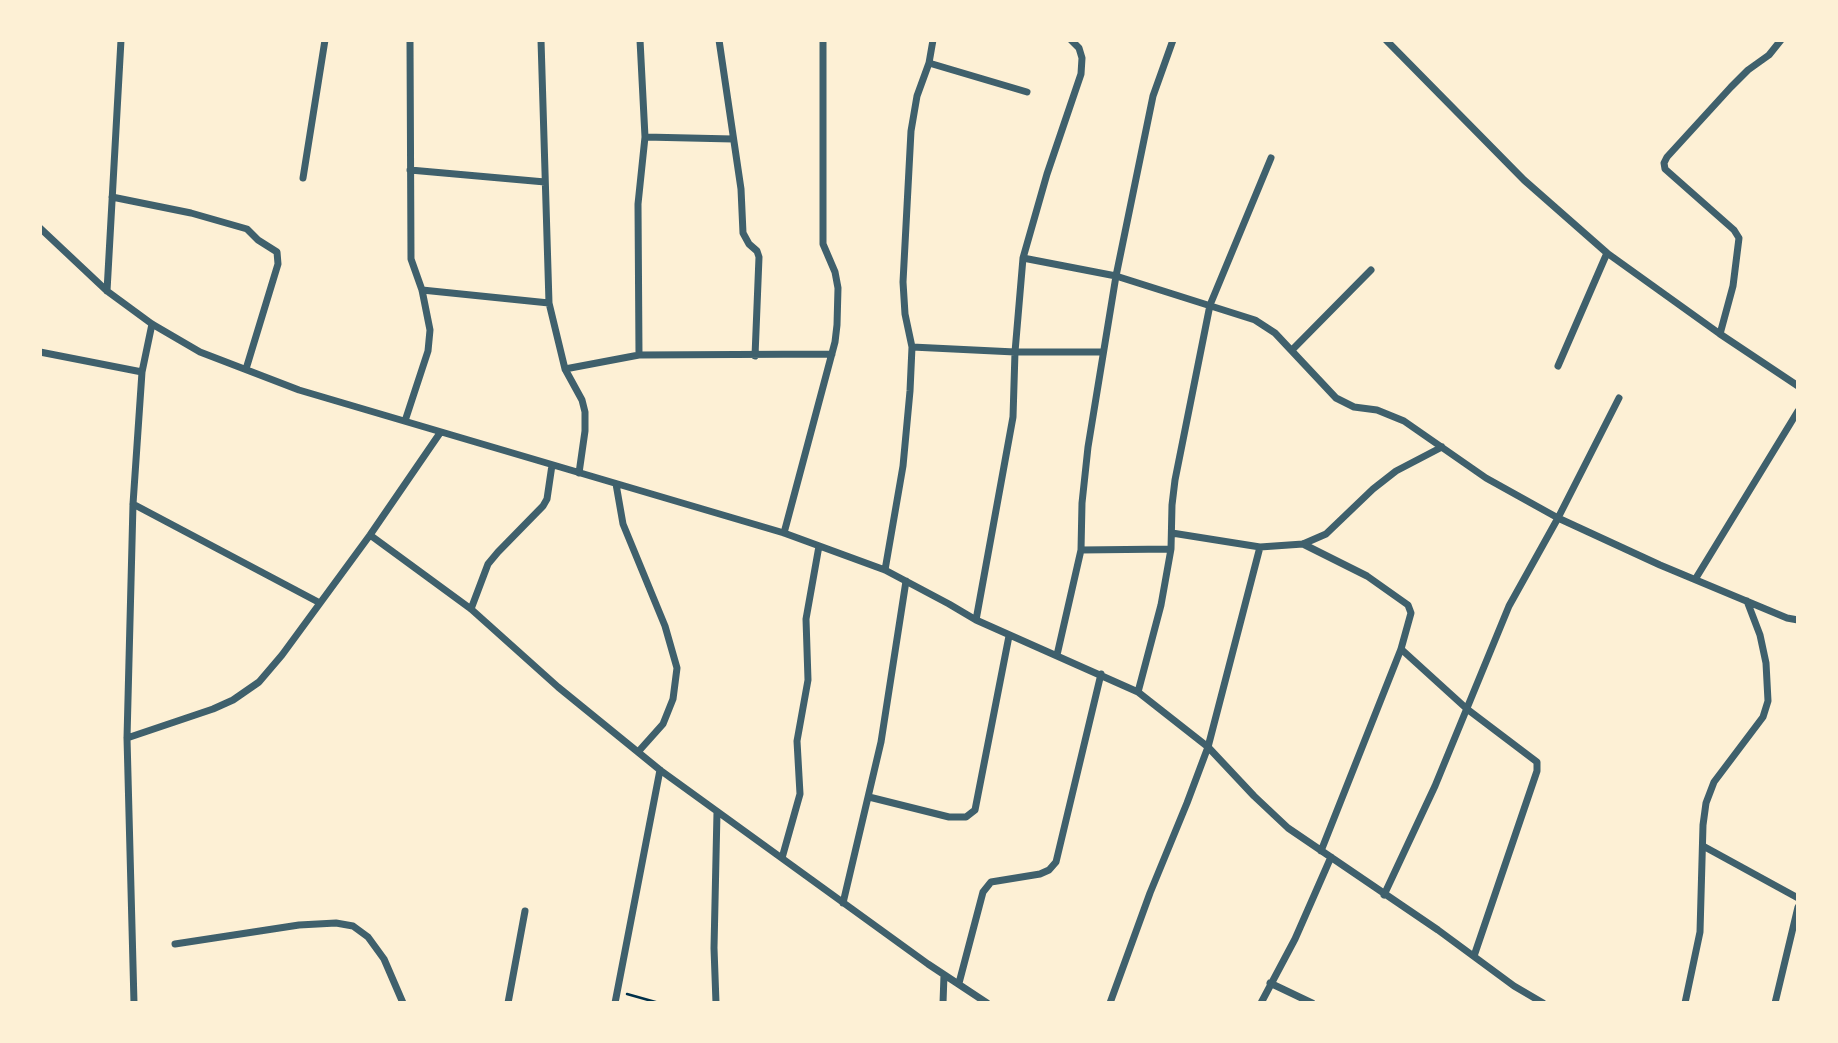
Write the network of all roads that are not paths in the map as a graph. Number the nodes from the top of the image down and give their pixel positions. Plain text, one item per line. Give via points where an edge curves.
1 (121, 40) edge
2 (325, 40) edge
3 (410, 40) edge
4 (541, 40) edge
5 (640, 40) edge
6 (719, 40) edge
7 (823, 40) edge
8 (933, 40) edge
9 (1071, 40) edge
10 (1173, 40) edge
11 (1387, 40) edge
12 (1781, 40) edge
13 (929, 63) junction
14 (1027, 92) dead end
15 (645, 137) junction
16 (733, 139) junction
17 (1271, 158) dead end
18 (410, 170) junction
19 (303, 178) dead end
20 (545, 182) junction
21 (112, 197) junction
22 (40, 228) edge
23 (1607, 253) junction
24 (1024, 258) junction
25 (1371, 270) dead end
26 (1116, 276) junction
27 (422, 290) junction
28 (107, 291) junction
29 (549, 303) junction
30 (1210, 305) junction
31 (152, 324) junction
32 (1720, 334) junction
33 (912, 347) junction
34 (1292, 350) junction
35 (40, 352) edge
36 (1016, 352) junction
37 (1103, 352) junction
38 (832, 354) junction
39 (639, 355) junction
40 (755, 355) junction
41 (1558, 366) dead end
42 (246, 369) junction
43 (565, 369) junction
44 (142, 372) junction
45 (1798, 386) edge
46 (1619, 398) dead end
47 (1798, 411) edge
48 (405, 421) junction
49 (440, 433) junction
50 (1442, 447) junction
51 (552, 465) junction
52 (579, 473) junction
53 (616, 484) junction
54 (134, 504) junction
55 (1558, 519) junction
56 (784, 533) junction
57 (1172, 533) junction
58 (369, 535) junction
59 (1303, 544) junction
60 (818, 546) junction
61 (1260, 547) junction
62 (1171, 548) junction
63 (1081, 550) junction
64 (885, 570) junction
65 (1696, 578) junction
66 (906, 581) junction
67 (1747, 601) junction
68 (320, 603) junction
69 (471, 609) junction
70 (976, 620) junction
71 (1798, 620) edge
72 (1009, 636) junction
73 (1401, 649) junction
74 (1057, 655) junction
75 (1101, 674) junction
76 (1138, 692) junction
77 (1467, 709) junction
78 (127, 738) junction
79 (1208, 747) junction
80 (638, 752) junction
81 (660, 770) junction
82 (869, 797) junction
83 (717, 812) junction
84 (1703, 846) junction
85 (1321, 851) junction
86 (1331, 857) junction
87 (782, 858) junction
88 (1384, 895) junction
89 (1798, 898) edge
90 (843, 903) junction
91 (1798, 907) edge
92 (525, 911) dead end
93 (175, 944) dead end
94 (1474, 956) junction
95 (944, 975) junction
96 (959, 983) junction
97 (1270, 983) junction
98 (134, 1003) edge
99 (403, 1003) edge
100 (508, 1003) edge
101 (615, 1003) edge
102 (716, 1003) edge
103 (943, 1003) edge
104 (987, 1003) edge
105 (1110, 1003) edge
106 (1261, 1003) edge
107 (1312, 1003) edge
108 (1542, 1003) edge
109 (1685, 1003) edge
110 (1774, 1003) edge

1 - 21 street
2 - 19 street
3 - 18 street
4 - 20 street
5 - 15 street
6 - 16 street
7 - 38 street via 823,244 838,288
8 - 13 street
9 - 24 street via 1082,58 1081,74
10 - 26 street via 1153,96
11 - 23 street via 1524,180
12 - 32 street via 1731,87 1664,163 1665,169 1739,238
13 - 14 street
13 - 33 street via 917,96 907,184 903,282
15 - 16 street
15 - 39 street via 638,204
16 - 40 street via 743,233 759,257
17 - 30 street
18 - 20 street
18 - 27 street via 411,259
20 - 29 street
21 - 28 street
21 - 42 street via 247,229 277,252 278,264
22 - 28 street
23 - 32 street
23 - 41 street
24 - 26 street
24 - 36 street
25 - 34 street
26 - 30 street
26 - 37 street
27 - 29 street
27 - 48 street via 430,330 428,351
28 - 31 street
29 - 43 street
30 - 34 street via 1255,320
30 - 57 street via 1175,480
31 - 42 street via 200,352
31 - 44 street
32 - 45 street
33 - 36 street
33 - 64 street via 903,466
34 - 50 street via 1336,398 1404,422
35 - 44 street
36 - 37 street
36 - 70 street via 1013,417
37 - 63 street via 1088,447
38 - 40 street
38 - 56 street
39 - 40 street
39 - 43 street
42 - 48 street
43 - 52 street via 585,412
44 - 54 street
46 - 55 street
47 - 65 street
48 - 49 street
49 - 51 street
49 - 58 street
50 - 55 street
50 - 59 street via 1396,471 1325,534
51 - 52 street
51 - 69 street via 547,499 488,564
52 - 53 street
53 - 56 street
53 - 80 street via 623,524 666,626 677,668 673,699 663,724
54 - 68 street
54 - 78 street
55 - 65 street
55 - 77 street via 1509,606
56 - 60 street
57 - 61 street
57 - 62 street
58 - 68 street
58 - 69 street
59 - 61 street
59 - 73 street via 1367,576 1408,605 1412,613
60 - 64 street
60 - 87 street via 806,619 808,680 797,741 800,794
61 - 79 street
62 - 63 street
62 - 76 street
63 - 74 street
64 - 66 street
65 - 67 street
66 - 70 street
66 - 82 street
67 - 71 street
67 - 84 street via 1766,663 1768,701 1757,725 1714,782 1706,803
68 - 78 street via 259,682 213,709
69 - 80 street
70 - 72 street
72 - 74 street
72 - 82 street via 975,810 966,817 949,817
73 - 77 street
73 - 85 street
74 - 75 street
75 - 76 street
75 - 96 street via 1055,862 1040,874 991,882 983,892
76 - 79 street
77 - 88 street
77 - 94 street via 1538,762
78 - 98 street
79 - 85 street via 1288,828
79 - 105 street
80 - 81 street
81 - 83 street
81 - 101 street
82 - 90 street
83 - 87 street
83 - 102 street
84 - 89 street
84 - 109 street via 1700,932
85 - 86 street
86 - 88 street
86 - 97 street
87 - 90 street
88 - 94 street
90 - 95 street
91 - 110 street
92 - 100 street
93 - 99 street via 299,925 353,926 384,958
94 - 108 street
95 - 96 street
95 - 103 street
96 - 104 street
97 - 106 street
97 - 107 street

